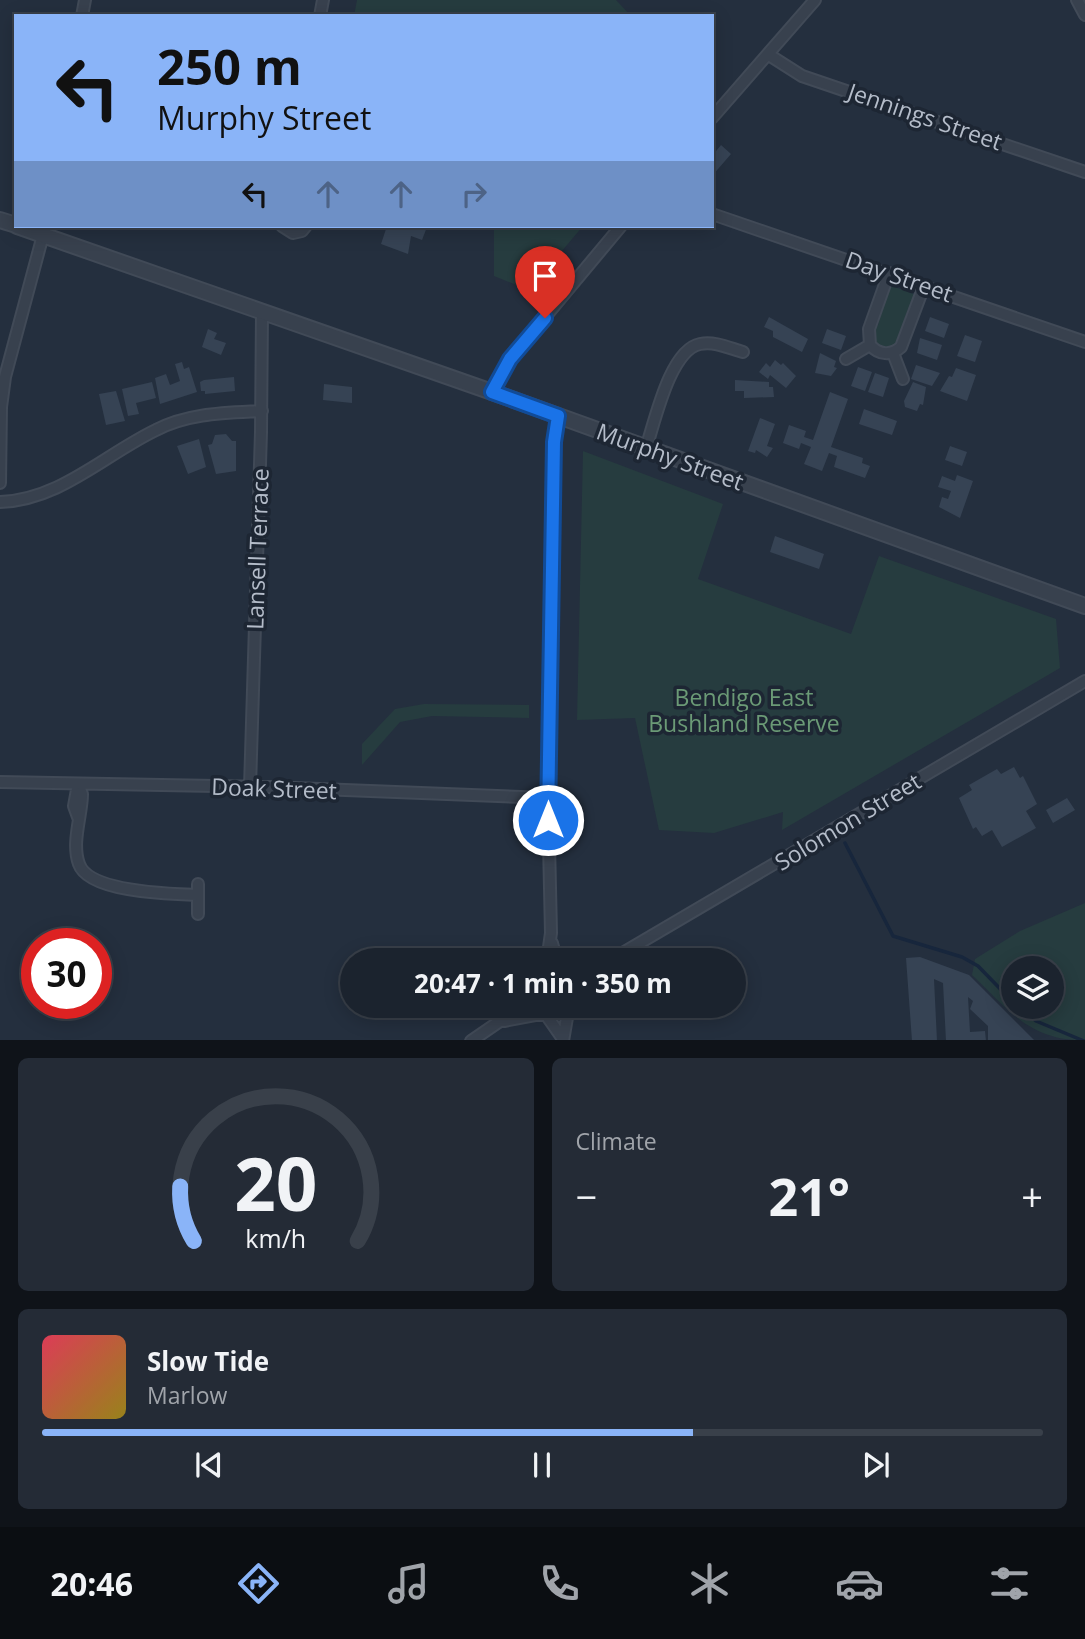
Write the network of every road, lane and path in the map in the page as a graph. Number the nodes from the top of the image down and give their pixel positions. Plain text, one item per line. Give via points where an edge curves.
1 (816, 0) edge
2 (1077, 0) edge
3 (1085, 15) edge
4 (769, 55) junction
5 (714, 116) edge
6 (1085, 172) edge
7 (714, 215) edge
8 (25, 228) edge
9 (285, 228) edge
10 (304, 228) edge
11 (619, 228) edge
12 (42, 232) edge
13 (889, 273) junction
14 (924, 286) junction
15 (262, 312) junction
16 (1085, 342) edge
17 (870, 345) junction
18 (743, 352) dead end
19 (893, 353) junction
20 (846, 359) dead end
21 (903, 379) dead end
22 (492, 392) junction
23 (0, 407) edge
24 (262, 411) junction
25 (558, 416) junction
26 (646, 448) junction
27 (0, 483) edge
28 (0, 502) edge
29 (1085, 606) edge
30 (1085, 681) edge
31 (0, 782) edge
32 (78, 784) junction
33 (250, 787) junction
34 (548, 799) junction
35 (198, 914) dead end
36 (551, 933) junction
37 (549, 948) edge
38 (554, 948) edge
39 (631, 948) edge
40 (508, 1018) edge
41 (516, 1018) edge
42 (549, 1018) edge
43 (566, 1018) edge
44 (504, 1021) junction
45 (473, 1040) edge
46 (563, 1040) edge

1 - 4 street
2 - 3 street
4 - 5 street
4 - 6 street, Jennings Street via 802,76
7 - 13 street, Day Street
8 - 12 street, Murphy Street
9 - 10 street via 293,233
11 - 22 street via 510,359
12 - 15 street, Murphy Street
12 - 23 street
13 - 14 street, Day Street
13 - 17 street via 869,328
14 - 16 street, Day Street
14 - 19 street via 903,345
15 - 22 street, Murphy Street
15 - 24 street, Lansell Terrace
17 - 19 street
17 - 20 street
18 - 26 street via 708,343 683,353
19 - 21 street
22 - 25 street, Murphy Street
23 - 27 street
24 - 28 street via 201,415 172,423 44,495
24 - 33 street, Lansell Terrace
25 - 26 street, Murphy Street
25 - 34 street
26 - 29 street, Murphy Street
30 - 39 street, Solomon Street
31 - 32 street, Doak Street
32 - 33 street, Doak Street
32 - 35 street via 74,806 83,871 143,893 198,889
33 - 34 street, Doak Street
34 - 36 street
36 - 37 street
36 - 38 street
40 - 44 street
41 - 44 street
42 - 46 street
43 - 46 street
44 - 45 street

